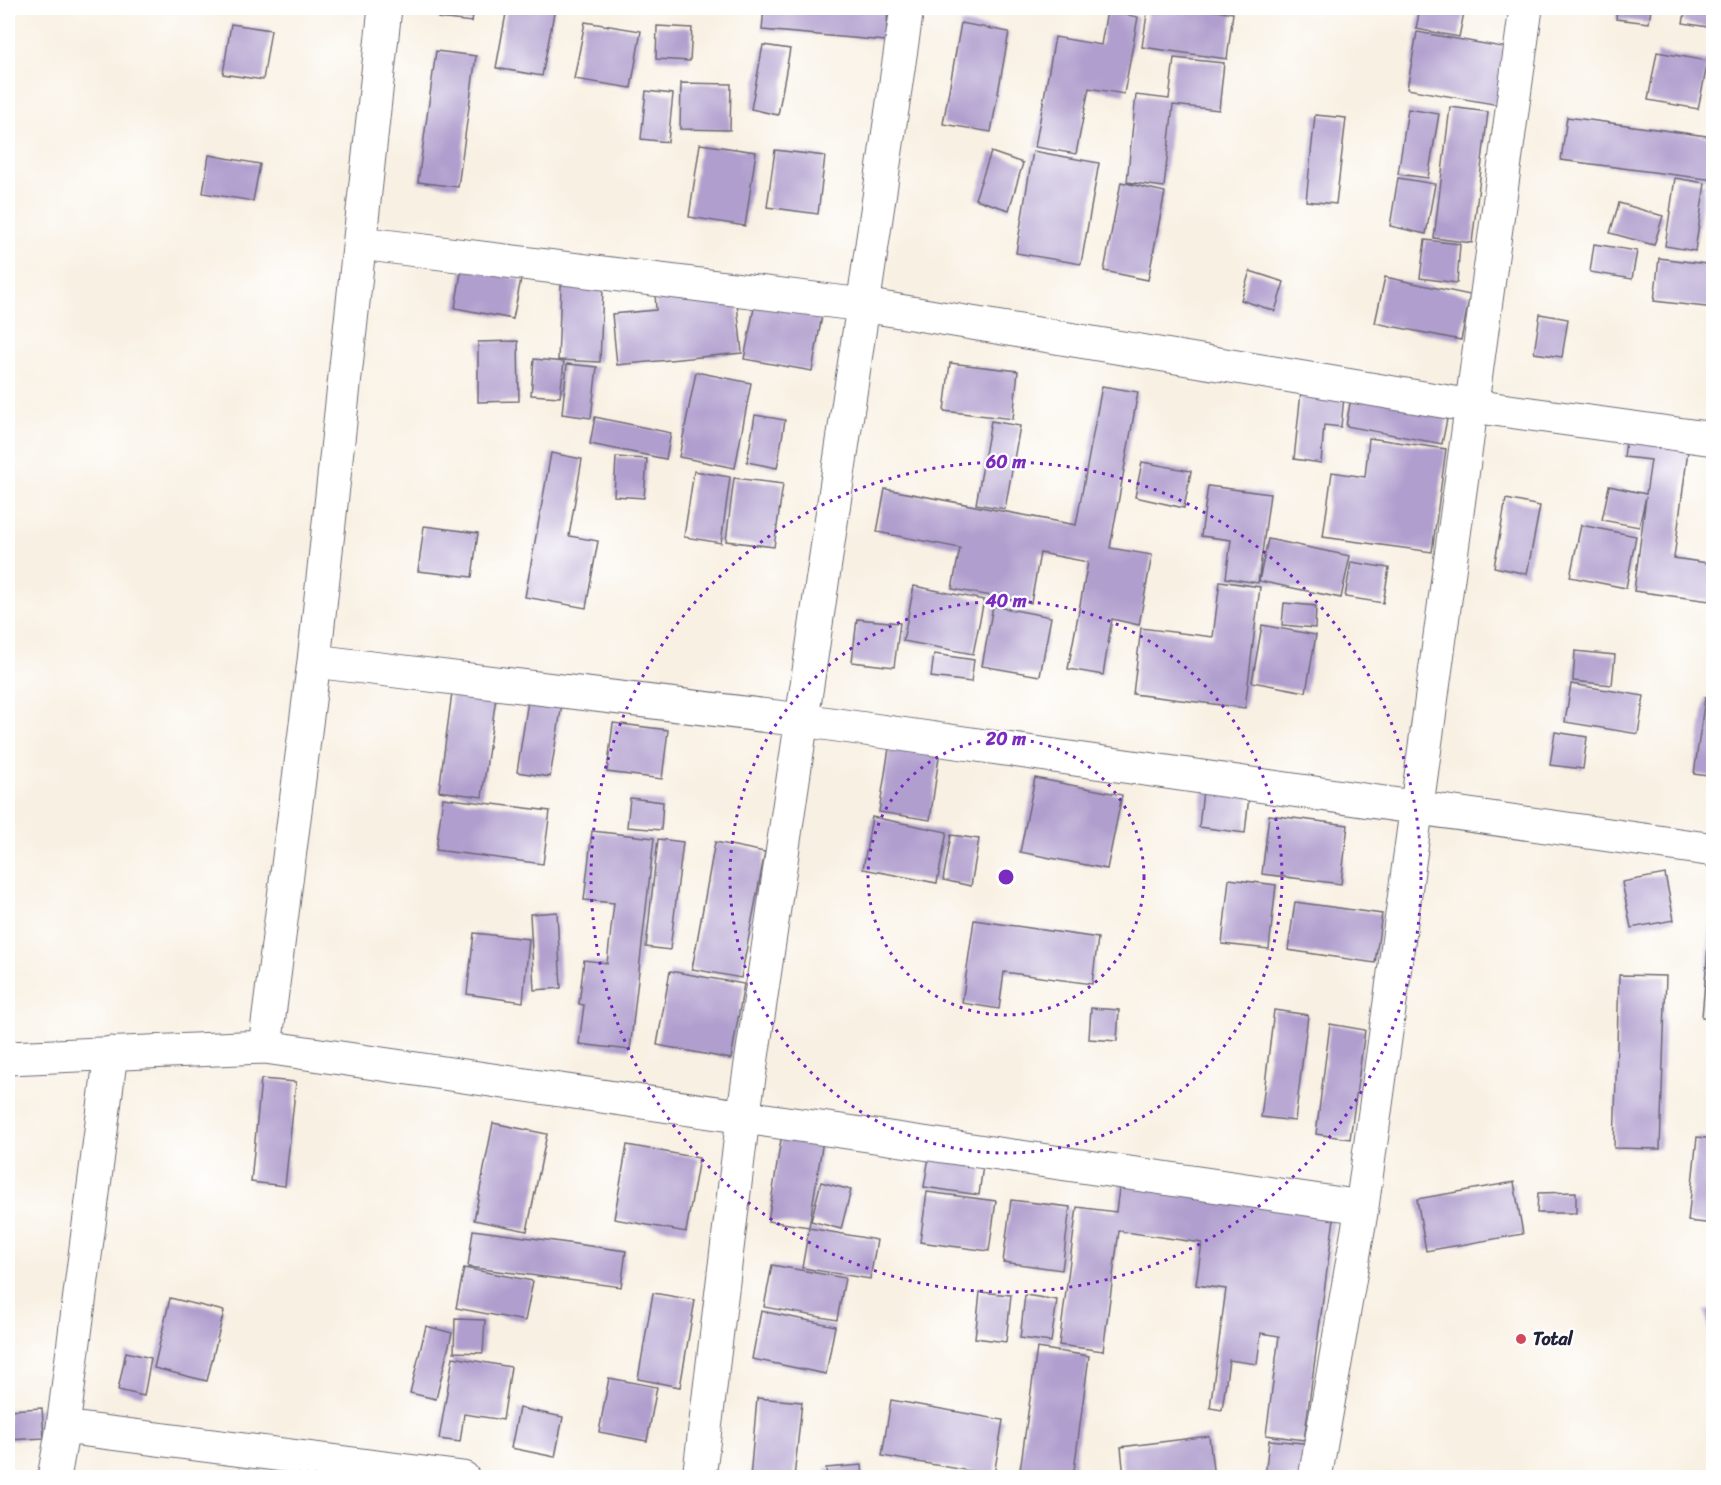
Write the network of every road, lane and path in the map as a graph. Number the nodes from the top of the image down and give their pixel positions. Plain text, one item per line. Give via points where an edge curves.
1 (385, 8) edge
2 (907, 8) edge
3 (1526, 8) edge
4 (360, 243) junction
5 (863, 304) junction
6 (1472, 406) junction
7 (1713, 439) edge
8 (314, 661) junction
9 (802, 720) junction
10 (1417, 809) junction
11 (1713, 850) edge
12 (265, 1047) junction
13 (111, 1053) junction
14 (8, 1058) edge
15 (743, 1118) junction
16 (1362, 1207) junction
17 (63, 1427) junction
18 (54, 1478) edge
19 (463, 1478) edge
20 (699, 1478) edge
21 (1315, 1478) edge

1 - 4 street
2 - 5 street
3 - 6 street
4 - 5 street
4 - 8 street
5 - 6 street
5 - 9 street
6 - 7 street
6 - 10 street
8 - 9 street
8 - 12 street
9 - 10 street
9 - 15 street
10 - 11 street
10 - 16 street
12 - 13 street
12 - 15 street
13 - 14 street
13 - 17 street
15 - 16 street
15 - 20 street
16 - 21 street
17 - 18 street
17 - 19 street

